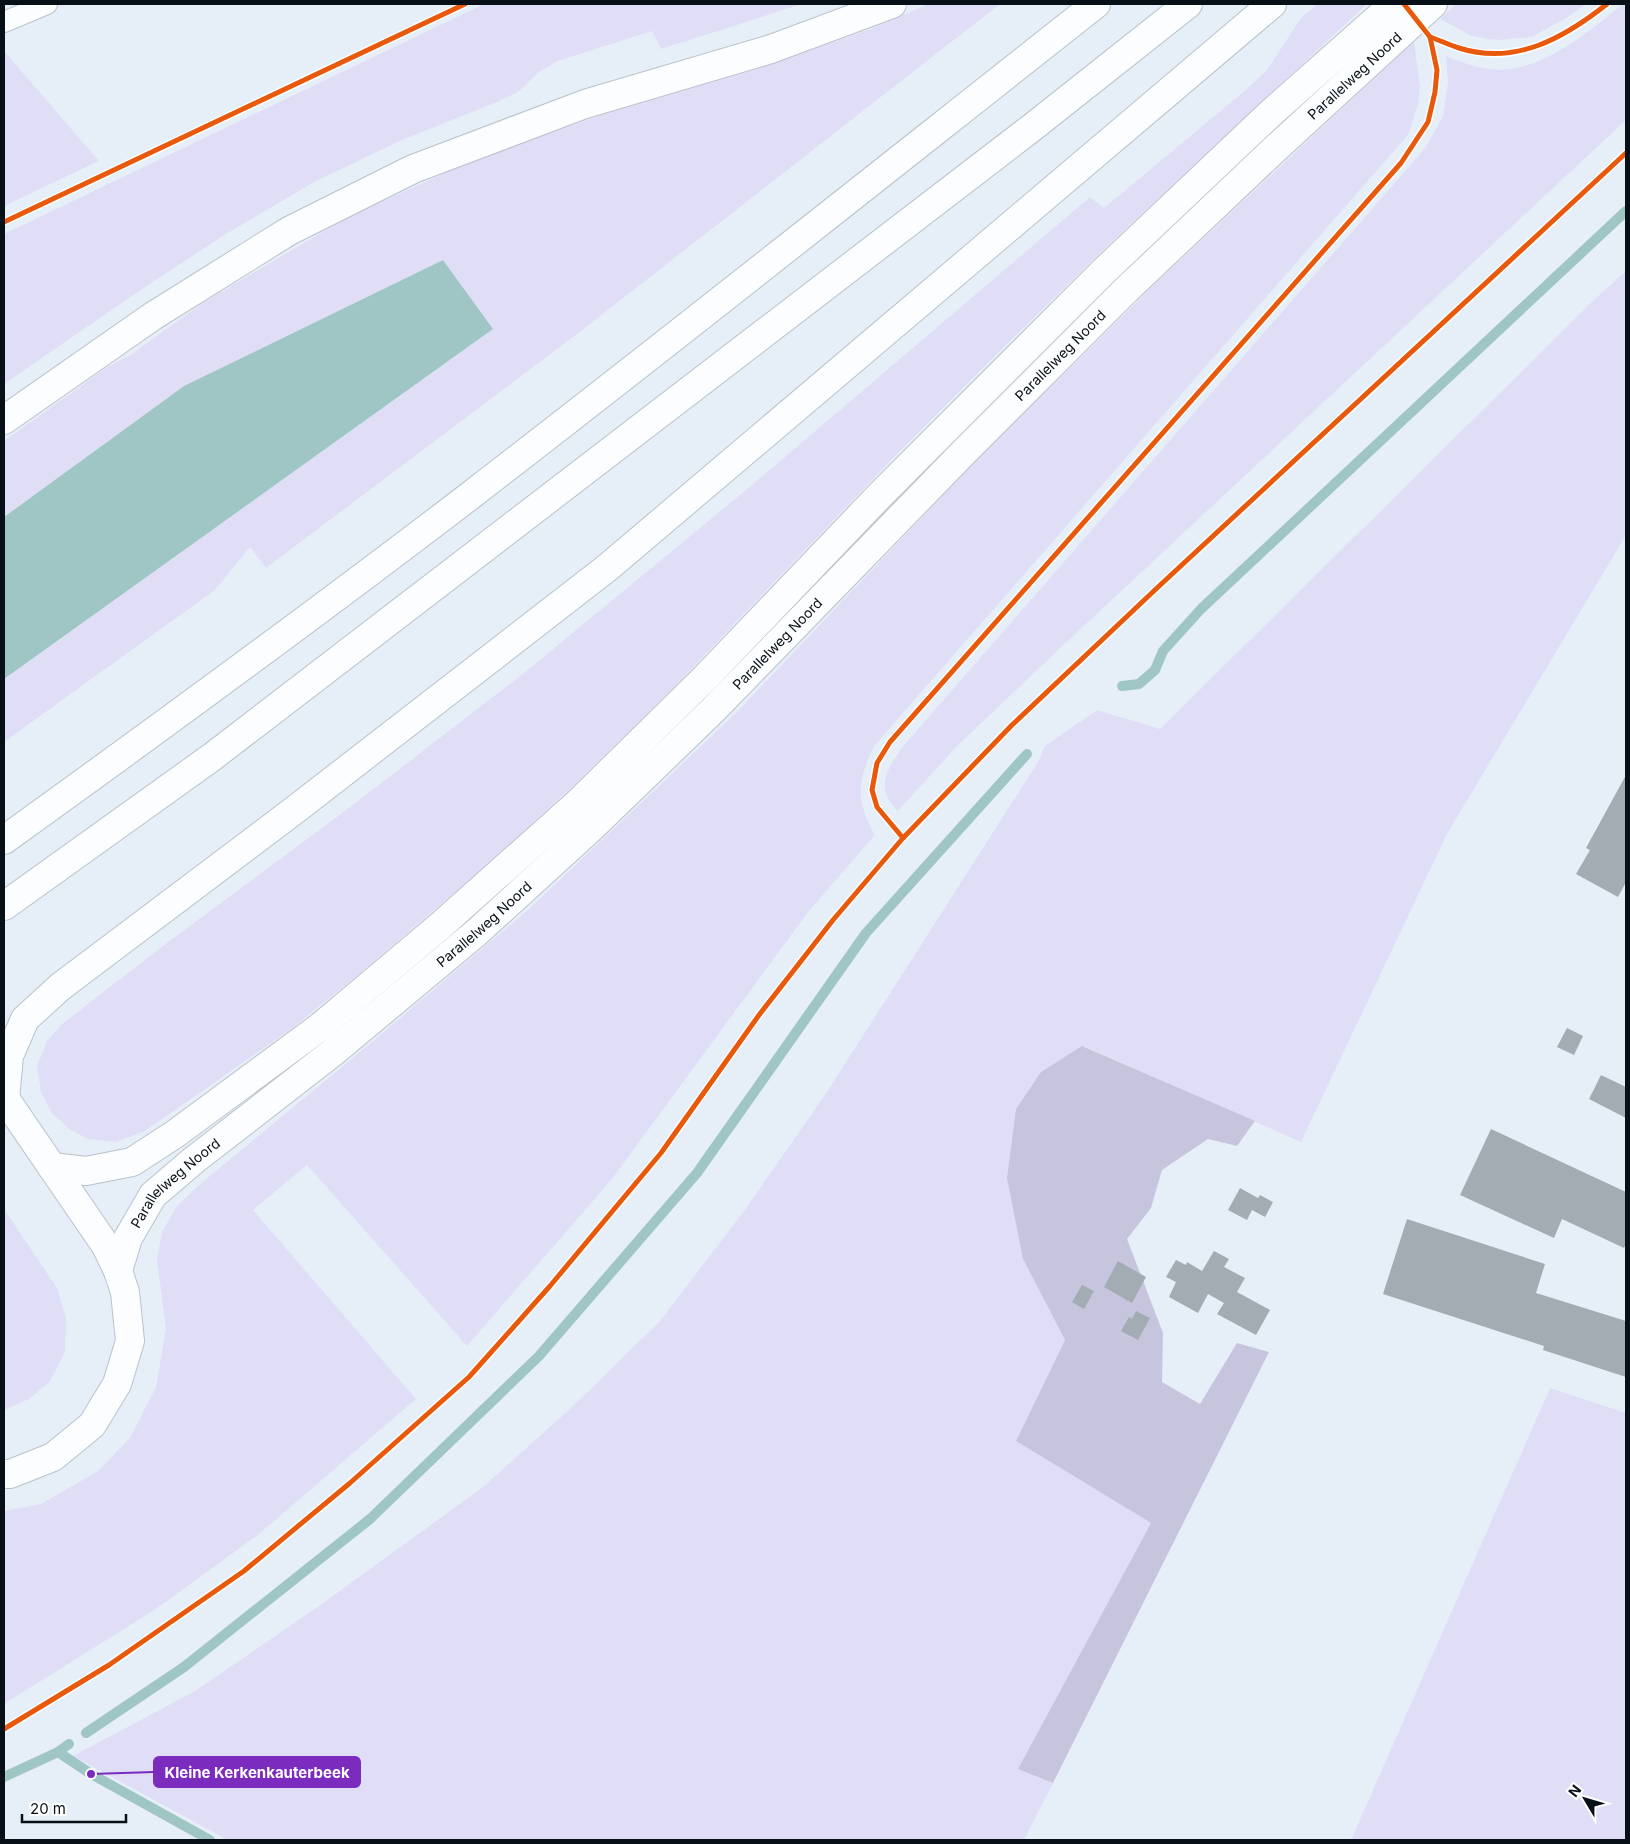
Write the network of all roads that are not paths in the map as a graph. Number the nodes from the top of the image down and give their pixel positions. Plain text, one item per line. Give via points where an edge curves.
1 (47, 4) edge
2 (892, 4) edge
3 (1096, 4) edge
4 (1188, 4) edge
5 (1272, 4) edge
6 (1394, 4) edge
7 (1433, 4) edge
8 (4, 22) edge
9 (4, 420) edge
10 (4, 840) edge
11 (4, 906) edge
12 (4, 1098) edge
13 (52, 1167) junction
14 (118, 1271) junction
15 (4, 1474) edge

1 - 8 lane
2 - 9 highway via 771,49 585,104 413,169 289,231 154,316
3 - 10 highway via 469,496 180,713
4 - 11 highway via 1034,126 212,757
5 - 12 highway via 607,568 60,987 25,1019 10,1056
6 - 13 highway, Parallelweg Noord via 1272,112 1104,271 705,678 578,803 440,926 320,1027 176,1134 132,1162 86,1171
7 - 14 highway, Parallelweg Noord via 1126,290 713,710 591,828 477,932 332,1053 153,1195 128,1238
12 - 13 highway
13 - 14 highway via 106,1246
14 - 15 highway via 125,1292 130,1341 117,1384 92,1426 53,1457

